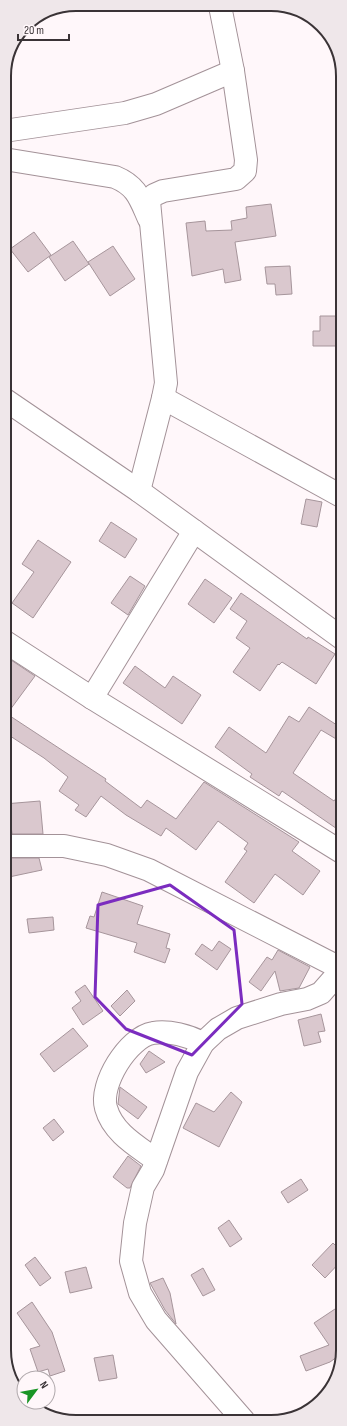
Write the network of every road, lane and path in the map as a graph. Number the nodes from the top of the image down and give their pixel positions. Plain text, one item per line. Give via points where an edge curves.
1 (221, 11) edge
2 (233, 71) junction
3 (11, 130) edge
4 (11, 160) edge
5 (150, 221) junction
6 (164, 398) junction
7 (11, 404) edge
8 (139, 491) junction
9 (336, 494) edge
10 (194, 531) junction
11 (336, 633) edge
12 (11, 646) edge
13 (92, 698) junction
14 (11, 846) edge
15 (336, 849) edge
16 (336, 965) edge
17 (336, 975) edge
18 (203, 1043) junction
19 (156, 1160) junction
20 (239, 1415) edge

1 - 2 street
2 - 3 street via 156,104 132,111
2 - 5 street via 246,171 236,179 162,191 154,195 149,202
4 - 5 street via 115,177 136,191
5 - 6 street via 165,369
6 - 8 street
6 - 9 street
7 - 8 street
8 - 10 street
10 - 11 street
10 - 13 street
12 - 13 street
13 - 15 street
14 - 16 street via 64,846 107,854 149,870
17 - 18 street via 321,993 237,1018 218,1029
18 - 19 street via 187,1072
18 - 19 street via 190,1037 152,1033 129,1047 105,1088 106,1108 114,1125 125,1137
19 - 20 street via 143,1187 135,1223 130,1261 133,1273 140,1294 156,1320

